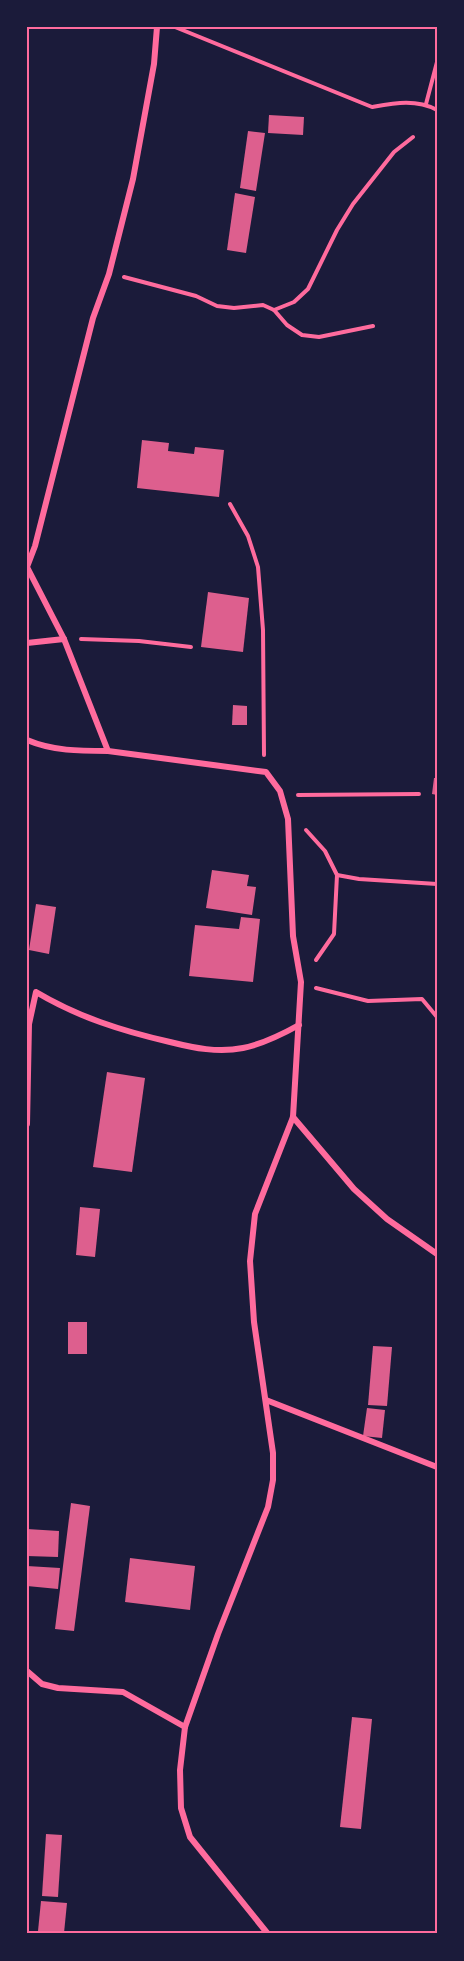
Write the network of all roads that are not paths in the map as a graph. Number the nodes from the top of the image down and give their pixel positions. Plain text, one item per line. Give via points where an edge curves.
1 (157, 27) edge
2 (27, 568) edge
3 (64, 639) junction
4 (27, 643) edge
5 (27, 740) edge
6 (108, 751) junction
7 (299, 1025) junction
8 (293, 1117) junction
9 (27, 1125) edge
10 (437, 1254) edge
11 (266, 1400) junction
12 (437, 1467) edge
13 (27, 1671) edge
14 (185, 1727) junction
15 (268, 1934) edge

1 - 2 street via 133,179
2 - 3 street
3 - 4 street
3 - 6 street
5 - 6 street via 49,748
6 - 7 street via 266,772 280,791 288,819 293,936 301,982
7 - 8 street
7 - 9 street via 242,1048 207,1050 118,1030 67,1010 36,992 29,1024
8 - 10 street via 354,1189
8 - 11 street via 255,1215 250,1261 254,1322
11 - 12 street
11 - 14 street via 273,1453 268,1508
13 - 14 street via 42,1684 58,1688 123,1692
14 - 15 street via 181,1808 190,1837

